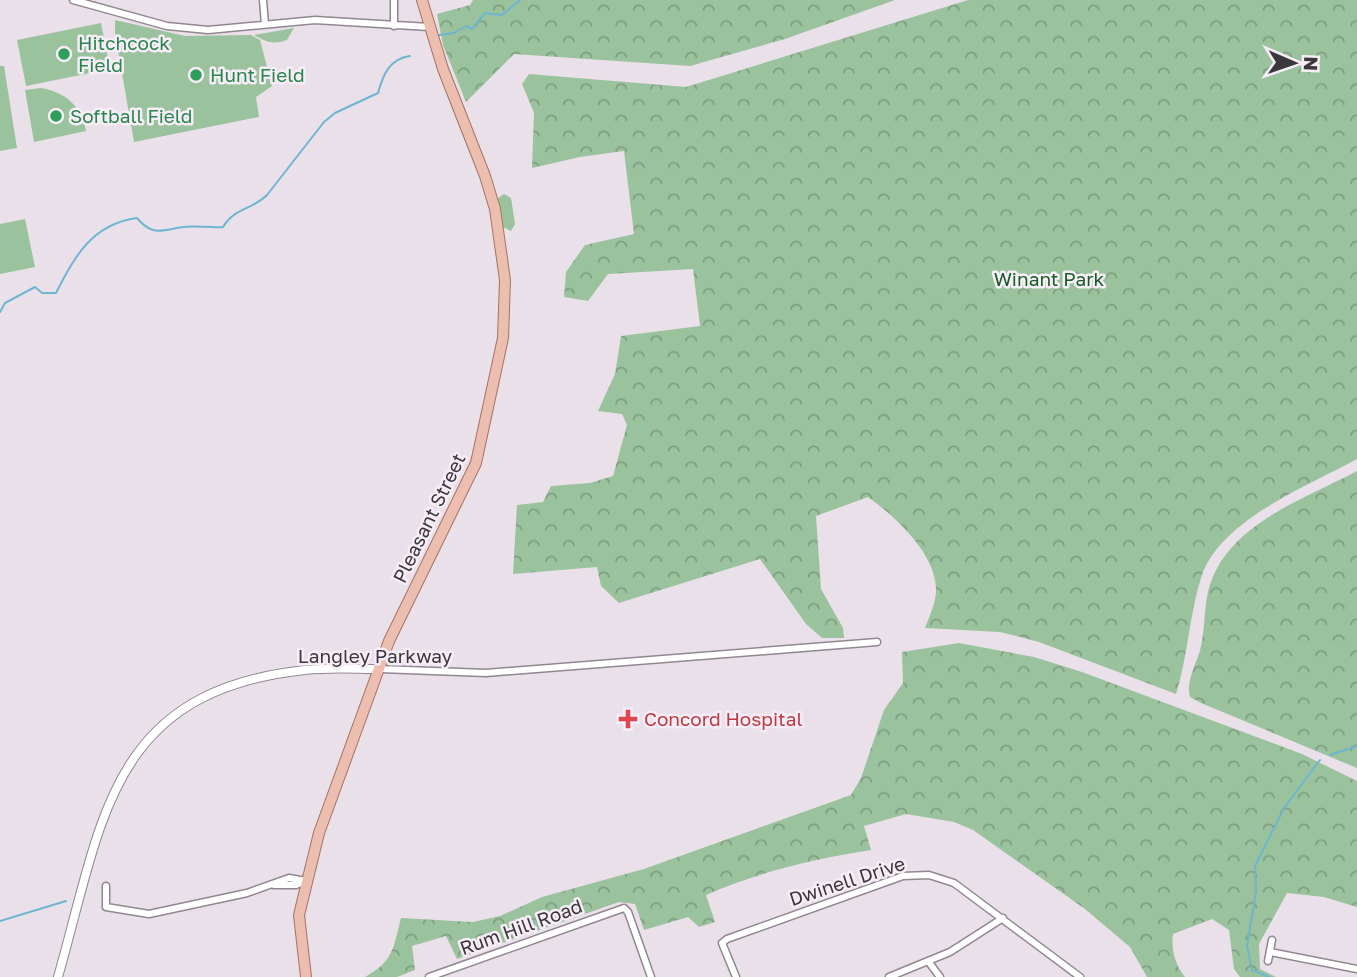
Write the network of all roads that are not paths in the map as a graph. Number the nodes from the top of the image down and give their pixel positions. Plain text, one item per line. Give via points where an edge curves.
1 (73, 0) edge
2 (263, 0) edge
3 (394, 0) edge
4 (422, 0) edge
5 (265, 24) junction
6 (394, 26) junction
7 (429, 27) junction
8 (877, 642) dead end
9 (380, 669) junction
10 (306, 881) junction
11 (106, 886) dead end
12 (1003, 918) junction
13 (1272, 940) dead end
14 (1269, 952) junction
15 (928, 961) junction
16 (1268, 961) dead end
17 (1357, 969) edge
18 (58, 977) edge
19 (306, 977) edge
20 (429, 977) edge
21 (651, 977) edge
22 (736, 977) edge
23 (889, 977) edge
24 (940, 977) edge
25 (1080, 977) edge

1 - 5 street via 167,26 209,30
2 - 5 street
3 - 6 street
4 - 7 main road, Pleasant Street
5 - 6 street via 314,20
6 - 7 street
7 - 9 main road, Pleasant Street via 491,194 504,267 504,323 476,463 389,641
8 - 9 street, Langley Parkway via 486,673
9 - 10 main road, Pleasant Street via 326,811
9 - 18 street, Langley Parkway via 307,669 262,676 216,692 154,730 122,773 105,814
10 - 11 street via 141,914 106,907
10 - 19 main road, Pleasant Street via 299,921
12 - 15 street
12 - 22 street, Dwinell Drive via 954,883 916,874 722,943
12 - 25 street, Dwinell Drive
13 - 14 street
14 - 16 street
14 - 17 street
15 - 23 street
15 - 24 street
20 - 21 street, Rum Hill Road via 624,908

